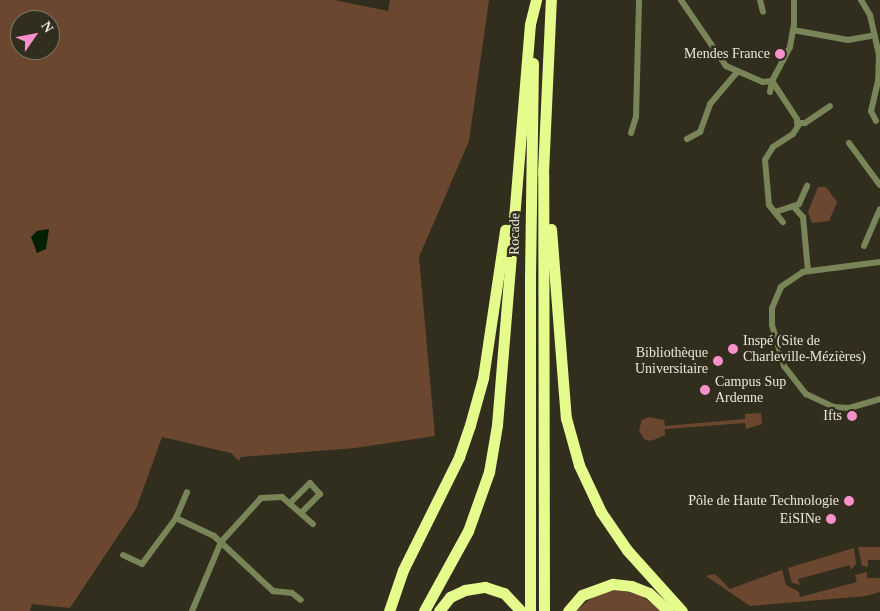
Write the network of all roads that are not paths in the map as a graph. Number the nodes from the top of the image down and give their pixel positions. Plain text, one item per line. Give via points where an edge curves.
1 (537, 0) edge
2 (551, 0) edge
3 (639, 0) edge
4 (682, 0) edge
5 (760, 0) edge
6 (794, 0) edge
7 (861, 0) edge
8 (763, 12) dead end
9 (793, 30) junction
10 (875, 35) junction
11 (738, 71) junction
12 (772, 81) junction
13 (770, 92) dead end
14 (522, 105) junction
15 (830, 106) dead end
16 (876, 121) dead end
17 (797, 123) junction
18 (631, 133) dead end
19 (686, 139) dead end
20 (849, 143) dead end
21 (543, 173) junction
22 (880, 185) edge
23 (807, 186) dead end
24 (792, 206) junction
25 (880, 208) edge
26 (775, 212) junction
27 (783, 222) dead end
28 (864, 246) dead end
29 (880, 262) edge
30 (808, 271) junction
31 (880, 399) edge
32 (186, 492) dead end
33 (291, 502) junction
34 (302, 512) junction
35 (176, 518) junction
36 (313, 524) dead end
37 (221, 542) junction
38 (123, 555) dead end
39 (656, 582) junction
40 (301, 600) dead end
41 (192, 611) edge
42 (389, 611) edge
43 (424, 611) edge
44 (439, 611) edge
45 (521, 611) edge
46 (530, 611) edge
47 (544, 611) edge
48 (568, 611) edge
49 (668, 611) edge
50 (682, 611) edge
51 (691, 611) edge

1 - 14 highway via 530,24
1 - 46 highway, Rocade via 530,248
2 - 21 highway
3 - 18 street via 636,117
4 - 11 street via 721,60
5 - 8 street
6 - 9 street
7 - 10 street
9 - 10 street via 848,40
9 - 12 street via 782,65
10 - 16 street via 878,81 871,111
11 - 12 street via 764,82
11 - 19 street via 710,104 700,132
12 - 13 street
12 - 17 street
14 - 42 highway via 483,378 459,457 402,570
14 - 43 highway via 497,425 489,472 468,531
15 - 17 street via 805,123
17 - 26 street via 793,134 773,147 765,160 769,205
20 - 22 street
21 - 39 highway via 551,224 566,418 579,465 606,519 627,550
21 - 47 highway
23 - 24 street via 799,204
24 - 26 street
24 - 30 street via 803,217
25 - 28 street
26 - 27 street
29 - 30 street
30 - 31 street via 788,280 778,292 772,308 772,325 784,366 797,386 834,407 861,407
32 - 35 street
33 - 34 street
33 - 34 street via 310,483 320,494
33 - 37 street via 282,497 261,498
34 - 36 street
35 - 37 street
35 - 38 street via 142,564
37 - 40 street via 273,591 292,593
37 - 41 street
39 - 50 highway
39 - 51 highway
44 - 45 highway via 450,597 465,590 485,587 504,593
48 - 49 highway via 582,595 613,584 649,593

